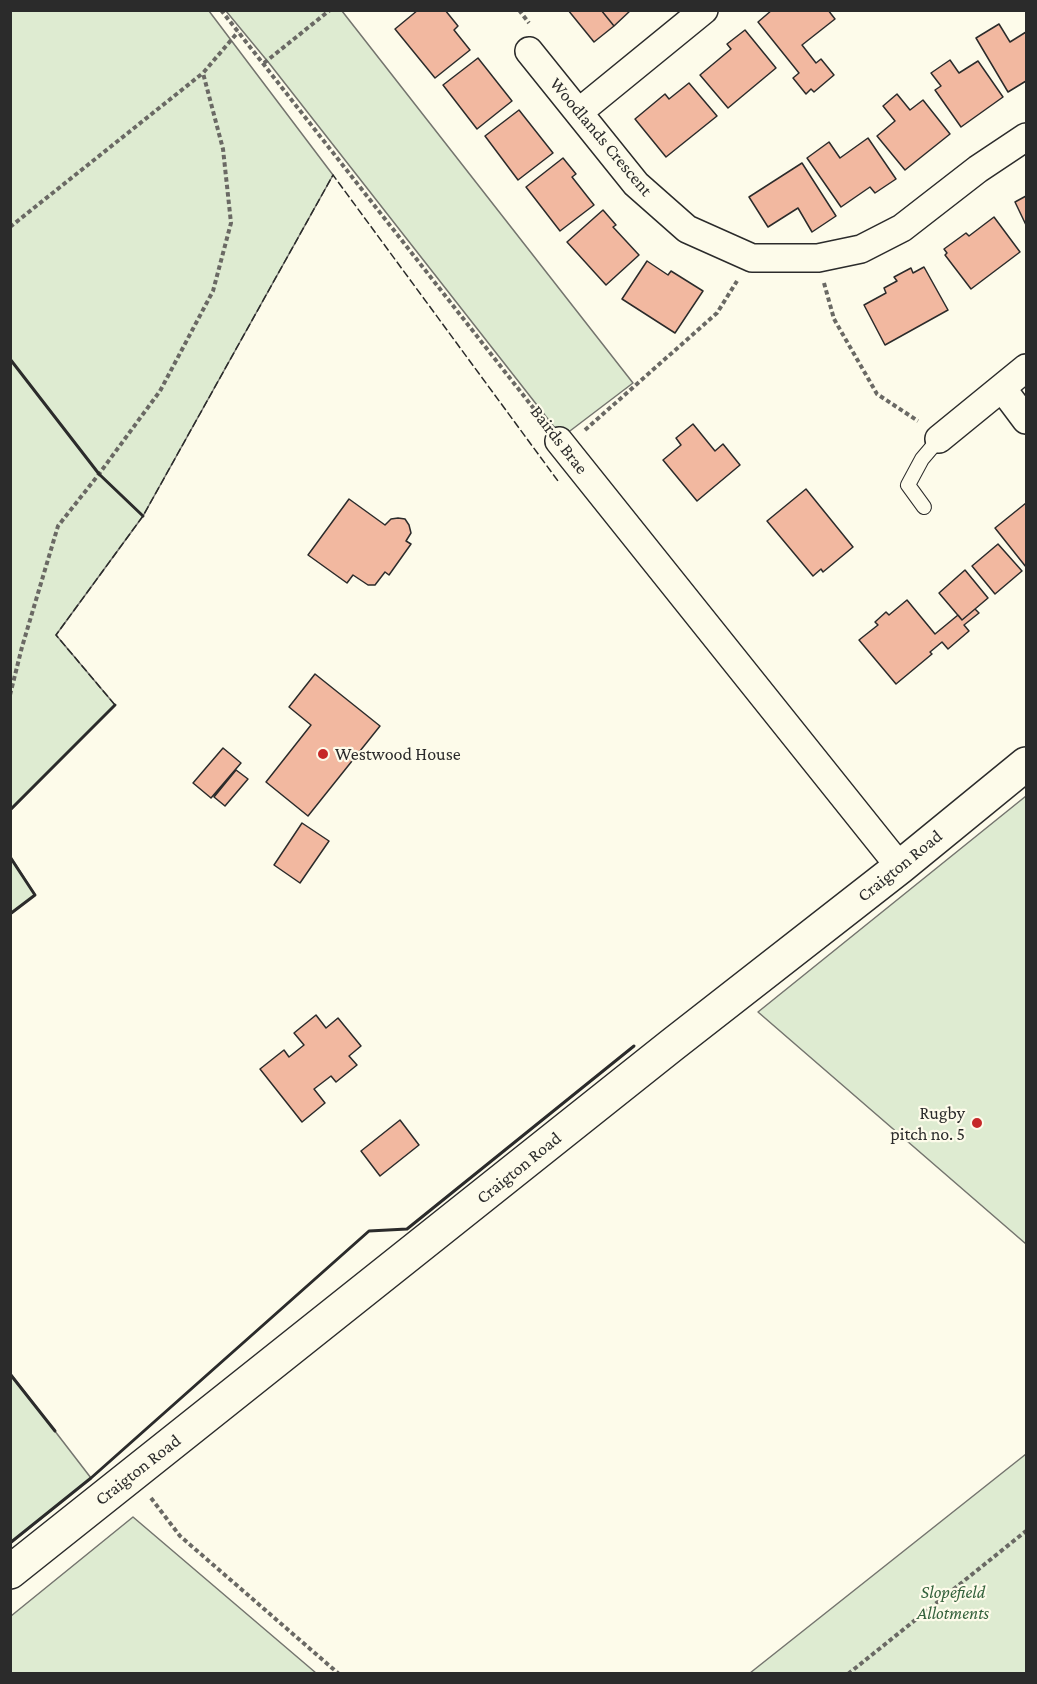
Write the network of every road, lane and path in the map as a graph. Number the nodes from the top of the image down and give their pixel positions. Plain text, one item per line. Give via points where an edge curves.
1 (221, 10) edge
2 (330, 10) edge
3 (704, 10) edge
4 (238, 32) junction
5 (529, 51) dead end
6 (264, 63) junction
7 (203, 73) junction
8 (579, 112) junction
9 (1026, 137) edge
10 (10, 227) edge
11 (752, 258) junction
12 (818, 258) junction
13 (1026, 368) edge
14 (1002, 388) junction
15 (1026, 420) edge
16 (939, 439) junction
17 (562, 445) junction
18 (924, 507) dead end
19 (10, 694) edge
20 (1026, 764) edge
21 (900, 867) junction
22 (132, 1474) junction
23 (1026, 1531) edge
24 (10, 1572) edge
25 (339, 1674) edge
26 (848, 1674) edge

1 - 4 path, Bairds Brae
2 - 6 path
3 - 8 street
4 - 6 path, Bairds Brae
4 - 7 path
5 - 8 street, Woodlands Crescent
6 - 17 path, Bairds Brae
7 - 10 path
7 - 19 path via 223,149 231,223 213,291 160,391 58,526
8 - 11 street, Woodlands Crescent via 636,184 687,229
9 - 12 street, Woodlands Crescent via 902,228 861,249
11 - 12 street, Woodlands Crescent
11 - 17 path via 717,313
12 - 16 path via 834,319 877,394 906,411
13 - 14 street
14 - 15 street
14 - 16 street
16 - 18 lane via 908,485
17 - 21 street, Bairds Brae
20 - 21 street, Craigton Road
21 - 22 street, Craigton Road
22 - 24 street, Craigton Road
22 - 25 path via 180,1536
23 - 26 path

